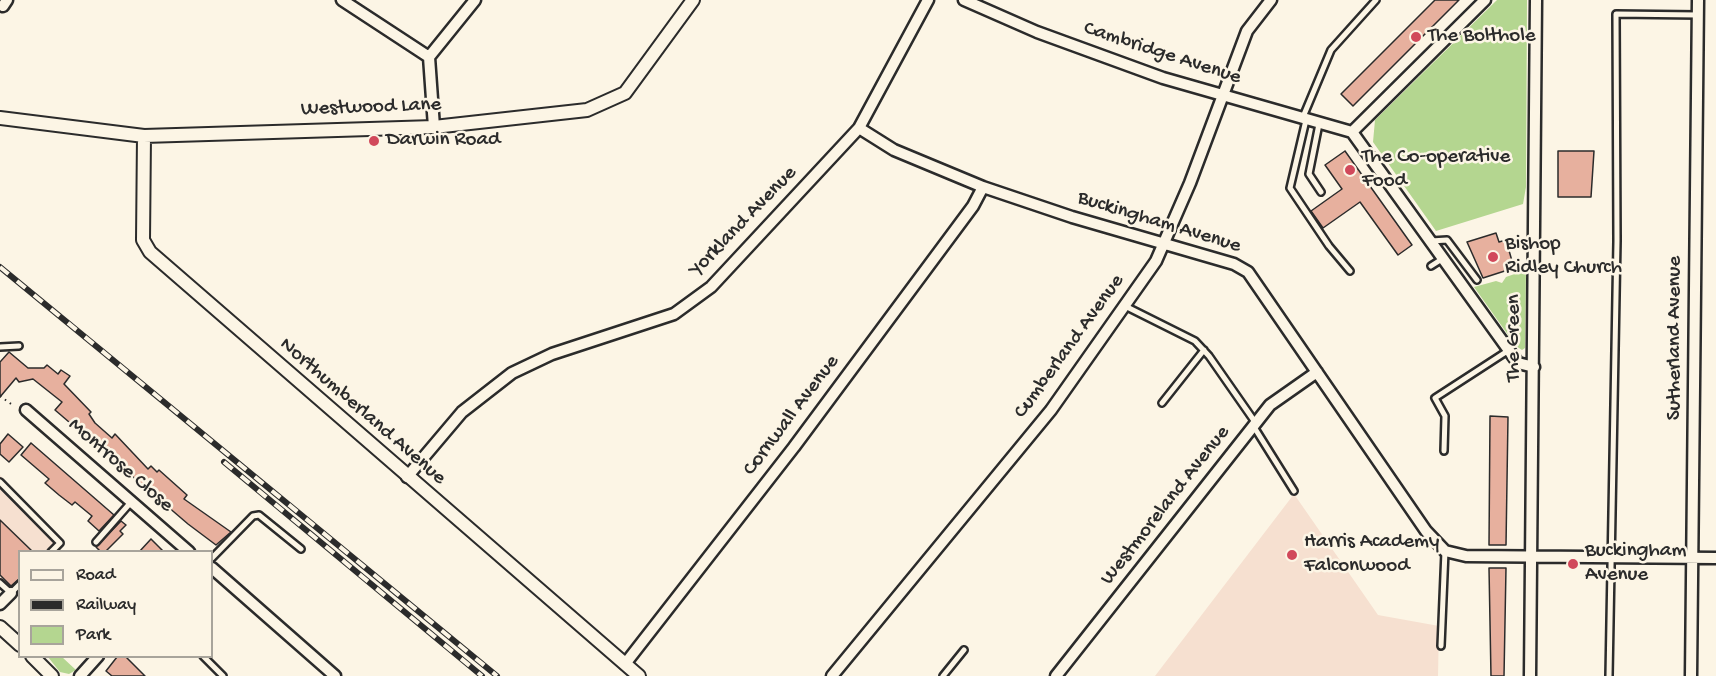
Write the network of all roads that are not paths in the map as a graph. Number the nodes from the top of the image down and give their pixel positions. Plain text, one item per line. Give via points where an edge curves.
1 (342, 0) edge
2 (475, 0) edge
3 (693, 0) edge
4 (928, 0) edge
5 (964, 0) edge
6 (1271, 0) edge
7 (1376, 0) edge
8 (1485, 0) edge
9 (1536, 0) edge
10 (1698, 0) edge
11 (1698, 15) junction
12 (429, 57) junction
13 (1223, 96) junction
14 (0, 118) edge
15 (1304, 119) junction
16 (1319, 124) junction
17 (434, 127) junction
18 (859, 128) junction
19 (1352, 132) junction
20 (144, 136) junction
21 (983, 187) junction
22 (1321, 192) dead end
23 (1430, 241) junction
24 (1166, 244) junction
25 (1442, 259) junction
26 (1431, 266) dead end
27 (1350, 271) dead end
28 (1477, 280) dead end
29 (1125, 306) junction
30 (19, 346) dead end
31 (0, 347) edge
32 (1204, 350) junction
33 (1509, 350) junction
34 (1534, 367) junction
35 (1317, 372) junction
36 (1162, 403) dead end
37 (26, 410) road end
38 (1255, 425) junction
39 (1444, 452) dead end
40 (407, 477) junction
41 (0, 482) edge
42 (1294, 491) dead end
43 (132, 501) junction
44 (96, 542) dead end
45 (301, 549) dead end
46 (53, 550) edge
47 (187, 550) edge
48 (1445, 550) junction
49 (1532, 556) junction
50 (213, 557) edge
51 (1610, 557) junction
52 (1693, 557) junction
53 (1716, 558) edge
54 (213, 569) edge
55 (0, 583) edge
56 (18, 586) edge
57 (11, 593) junction
58 (0, 604) edge
59 (0, 627) edge
60 (18, 643) edge
61 (1441, 646) dead end
62 (964, 650) dead end
63 (33, 658) edge
64 (97, 658) edge
65 (204, 658) edge
66 (625, 664) junction
67 (52, 676) edge
68 (80, 676) edge
69 (223, 676) edge
70 (334, 676) edge
71 (639, 676) edge
72 (832, 676) edge
73 (943, 676) edge
74 (1056, 676) edge
75 (1530, 676) edge
76 (1609, 676) edge
77 (1691, 676) edge

1 - 12 street
2 - 12 street
3 - 17 street, Westwood Lane via 625,93 587,110
4 - 18 street, Yorkland Avenue
5 - 13 street, Cambridge Avenue via 1117,62
6 - 13 street, Cumberland Avenue via 1247,31
7 - 15 lane via 1331,50
8 - 19 street
9 - 34 street, The Green
10 - 11 street, Sutherland Avenue
11 - 51 lane via 1616,14 1617,241
11 - 52 street, Sutherland Avenue
12 - 17 street
13 - 15 street, Cambridge Avenue
13 - 24 street, Cumberland Avenue
14 - 20 street, Westwood Lane
15 - 16 street, Cambridge Avenue
15 - 27 lane via 1290,188
16 - 19 street, Cambridge Avenue
16 - 22 lane via 1309,174
17 - 20 street, Westwood Lane
18 - 21 street, Buckingham Avenue via 894,150
18 - 40 street, Yorkland Avenue via 711,287 674,314 552,354 512,373 462,412
19 - 23 street
20 - 40 street, Northumberland Avenue via 143,240 150,252
21 - 24 street, Buckingham Avenue
21 - 66 street, Cornwall Avenue via 973,206 794,447
23 - 25 street
23 - 28 lane via 1447,240
24 - 29 street, Cumberland Avenue
24 - 35 street, Buckingham Avenue via 1234,264 1248,272
25 - 26 lane
25 - 33 street
29 - 32 lane via 1195,340
29 - 72 street, Cumberland Avenue via 1051,410
30 - 31 lane
32 - 36 lane
32 - 38 lane
33 - 34 street via 1518,363
33 - 39 lane via 1435,398 1445,416
34 - 49 street, The Green
35 - 38 street, Westmoreland Avenue via 1278,398
35 - 48 street, Buckingham Avenue via 1426,531
37 - 43 street, Montrose Close
38 - 42 lane
38 - 74 street, Westmoreland Avenue
40 - 66 street, Northumberland Avenue
41 - 46 lane via 60,543
43 - 44 lane
43 - 47 street, Montrose Close
45 - 50 lane via 259,515 253,516
48 - 49 street via 1466,556
48 - 61 lane
49 - 51 street
49 - 75 street, The Green
51 - 52 street
51 - 76 lane
52 - 53 street
52 - 77 street, Sutherland Avenue
54 - 70 street
55 - 57 lane
56 - 57 lane
57 - 58 street
59 - 60 street
62 - 73 lane
63 - 67 street
64 - 68 street
65 - 69 lane
66 - 71 street, Northumberland Avenue

